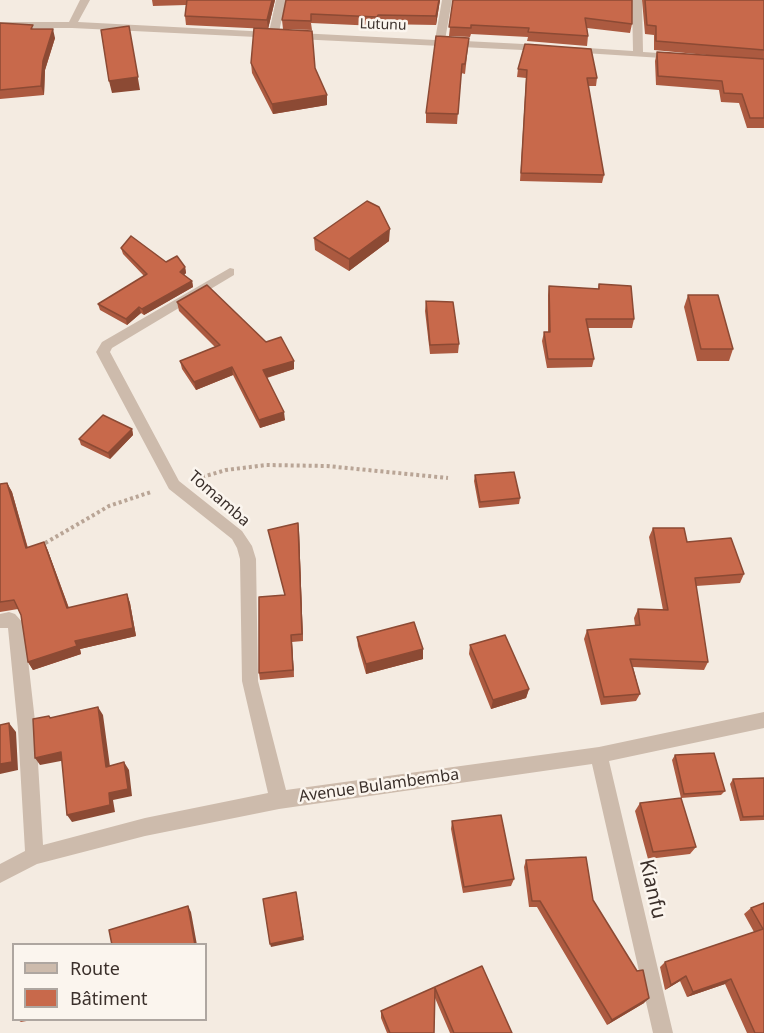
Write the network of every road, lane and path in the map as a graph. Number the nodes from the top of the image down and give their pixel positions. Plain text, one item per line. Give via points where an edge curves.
1 (85, 0) edge
2 (281, 0) edge
3 (447, 0) edge
4 (636, 0) edge
5 (0, 25) edge
6 (72, 25) junction
7 (274, 34) junction
8 (440, 41) junction
9 (638, 54) junction
10 (684, 57) edge
11 (230, 272) dead end
12 (0, 621) edge
13 (764, 720) edge
14 (599, 755) junction
15 (279, 800) junction
16 (34, 856) junction
17 (0, 874) edge
18 (663, 1033) edge

1 - 6 street
2 - 7 street
3 - 8 street
4 - 9 street
5 - 6 street, Lutunu
6 - 7 street, Lutunu
7 - 8 street, Lutunu
8 - 9 street, Lutunu
9 - 10 street, Lutunu
11 - 15 street, Tomamba via 107,345 104,352 174,485 237,535 244,546 248,559 250,681
12 - 16 street via 16,624
13 - 14 street, Avenue Bulambemba
14 - 15 street, Avenue Bulambemba
14 - 18 street, Kianfu
15 - 16 street, Avenue Bulambemba
16 - 17 street, Avenue Bulambemba

